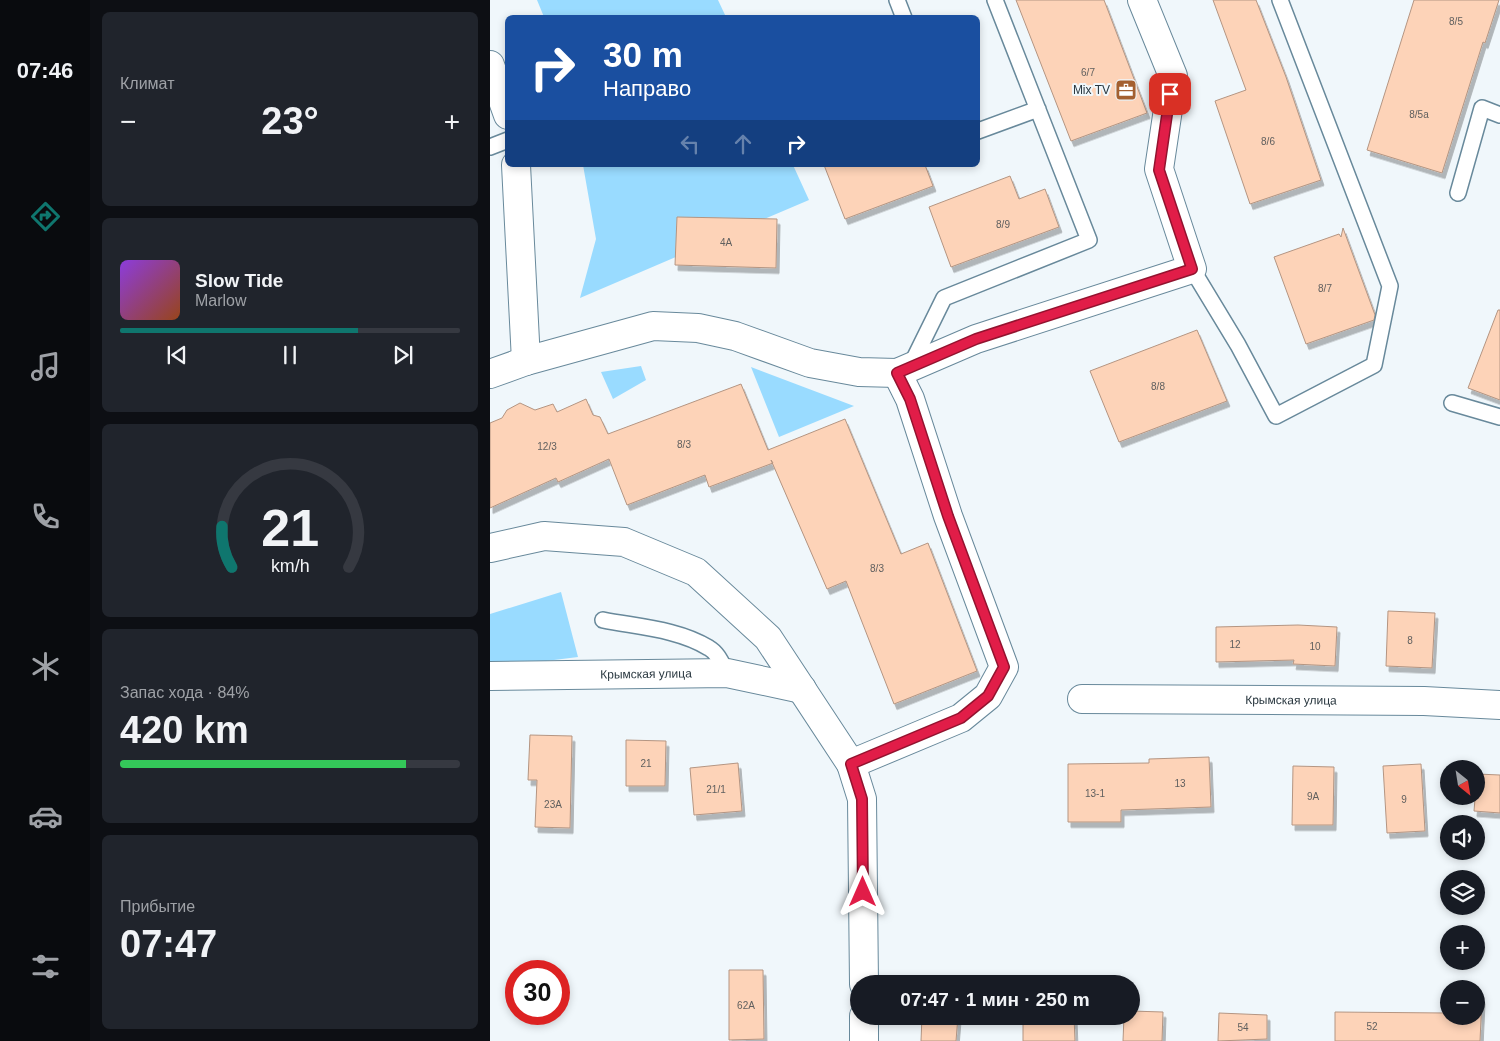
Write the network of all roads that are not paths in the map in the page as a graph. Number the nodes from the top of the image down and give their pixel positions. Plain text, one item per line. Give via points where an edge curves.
1 (897, 0) edge
2 (995, 0) edge
3 (1142, 0) edge
4 (1280, 0) edge
5 (903, 15) edge
6 (490, 65) edge
7 (505, 107) edge
8 (1038, 109) junction
9 (1500, 115) edge
10 (980, 130) edge
11 (505, 141) edge
12 (490, 147) edge
13 (516, 167) edge
14 (1458, 192) dead end
15 (1192, 269) junction
16 (526, 361) junction
17 (903, 370) junction
18 (490, 374) edge
19 (1452, 403) dead end
20 (1500, 417) edge
21 (490, 548) edge
22 (603, 620) dead end
23 (727, 673) junction
24 (490, 676) edge
25 (802, 689) junction
26 (1082, 699) dead end
27 (1500, 705) edge
28 (851, 764) junction
29 (864, 975) edge
30 (864, 1025) edge
31 (864, 1041) edge

1 - 5 lane
2 - 8 lane
3 - 15 street via 1173,76 1159,170
4 - 15 lane via 1390,286 1374,365 1276,416
6 - 7 street
8 - 10 lane
8 - 17 lane via 1089,240 944,298
9 - 14 lane via 1482,108
11 - 12 lane
13 - 16 street
15 - 17 street via 976,339
16 - 17 street via 653,326 698,328 735,336 810,363 859,372
16 - 18 street
17 - 28 street via 948,516 1004,667 988,696 961,718
19 - 20 lane
21 - 25 street via 544,536 624,542 696,572 768,638
22 - 23 lane via 676,634 710,649
23 - 24 street, Крымская улица
23 - 25 street, Крымская улица
25 - 28 street
26 - 27 street, Крымская улица via 1424,701
28 - 29 street via 862,799
30 - 31 street

